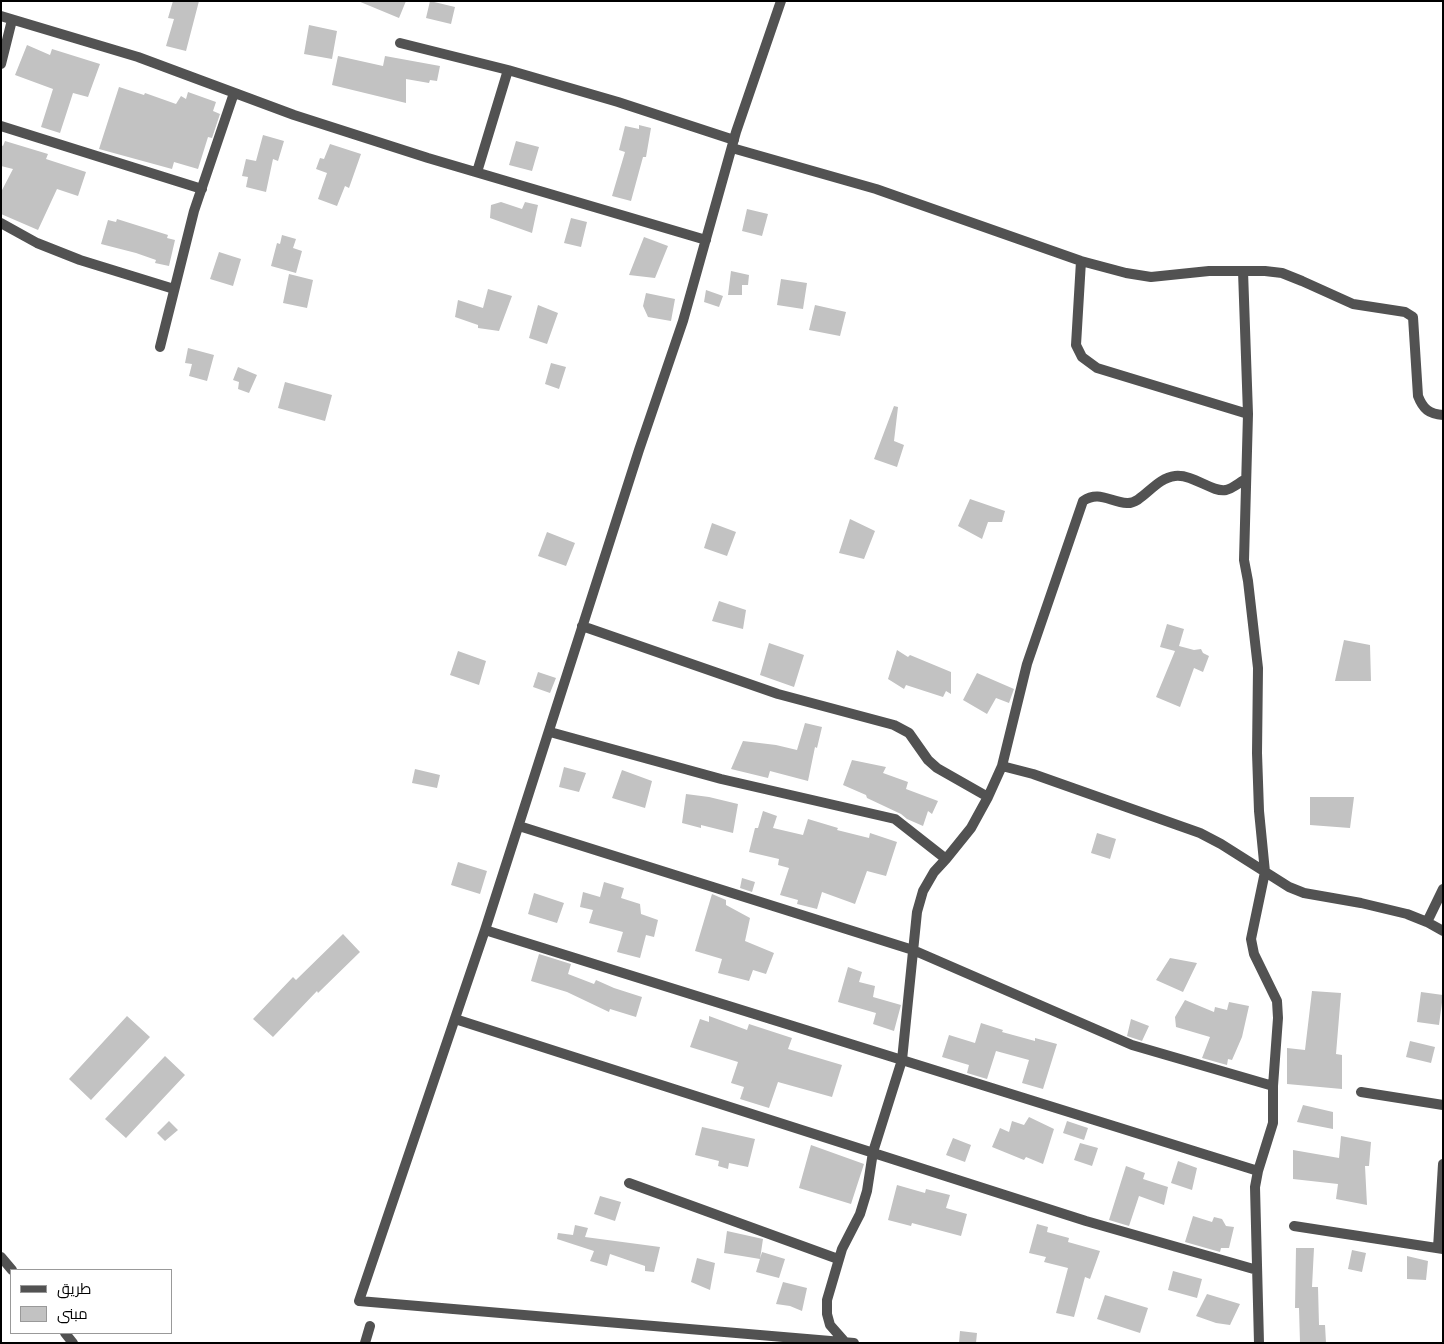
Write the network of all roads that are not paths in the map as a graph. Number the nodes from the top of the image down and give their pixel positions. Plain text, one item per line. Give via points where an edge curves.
1 (781, 1) edge
2 (1, 16) edge
3 (12, 20) junction
4 (400, 43) dead end
5 (1, 64) edge
6 (508, 70) junction
7 (234, 93) junction
8 (1, 126) edge
9 (733, 144) junction
10 (477, 172) junction
11 (202, 189) junction
12 (1, 223) edge
13 (706, 240) junction
14 (1081, 261) junction
15 (1243, 271) junction
16 (174, 289) junction
17 (160, 347) dead end
18 (1248, 414) junction
19 (1443, 415) edge
20 (1246, 479) junction
21 (582, 626) junction
22 (550, 732) junction
23 (1002, 766) junction
24 (988, 797) junction
25 (519, 826) junction
26 (946, 859) junction
27 (1265, 872) junction
28 (1443, 889) edge
29 (1427, 922) junction
30 (485, 930) junction
31 (1443, 931) edge
32 (913, 950) junction
33 (455, 1019) junction
34 (902, 1060) junction
35 (1273, 1086) junction
36 (1361, 1092) dead end
37 (1443, 1105) edge
38 (873, 1152) junction
39 (1443, 1164) edge
40 (1258, 1171) junction
41 (629, 1183) dead end
42 (1294, 1226) dead end
43 (1440, 1248) edge
44 (1, 1258) edge
45 (838, 1259) junction
46 (11, 1269) edge
47 (1257, 1270) junction
48 (370, 1326) dead end
49 (849, 1342) edge
50 (365, 1343) edge
51 (1259, 1343) edge

1 - 9 street
2 - 3 street
3 - 5 street
3 - 7 street via 138,57
4 - 6 street
6 - 9 street via 618,102
6 - 10 street
7 - 10 street
7 - 11 street
8 - 11 street
9 - 13 street
9 - 14 street via 876,189
10 - 13 street
11 - 16 street
12 - 16 street via 37,243 80,260
13 - 21 street via 684,321
14 - 15 street via 1126,274 1151,277
14 - 18 street via 1076,345 1082,357 1097,368
15 - 18 street
15 - 19 street via 1282,274 1353,304 1410,314 1413,317 1418,396 1422,407 1433,415
16 - 17 street
18 - 20 street
20 - 23 street via 1226,490 1218,490 1193,478 1177,476 1163,478 1134,502 1101,496 1083,501 1027,664
20 - 27 street via 1244,560 1258,668 1257,753
21 - 22 street
21 - 24 street via 778,694 894,725 909,733 937,768
22 - 25 street
22 - 26 street via 721,779 895,819
23 - 24 street
23 - 27 street via 1033,774 1200,834
24 - 26 street via 971,828
25 - 30 street
25 - 32 street
26 - 32 street via 934,872 924,891 917,912
27 - 29 street via 1304,893 1361,903
27 - 35 street via 1251,939 1254,954 1277,1001
28 - 29 street
29 - 31 street
30 - 33 street
30 - 34 street
32 - 34 street
32 - 35 street via 1132,1045
33 - 38 street
33 - 49 street via 359,1301
34 - 38 street
34 - 40 street
35 - 40 street via 1273,1123
36 - 37 street
38 - 45 street via 860,1214
38 - 47 street via 1086,1221
39 - 43 street
40 - 47 street via 1255,1187
41 - 45 street
42 - 43 street
44 - 46 street
45 - 49 street via 826,1314 830,1325
47 - 51 street
48 - 50 street

